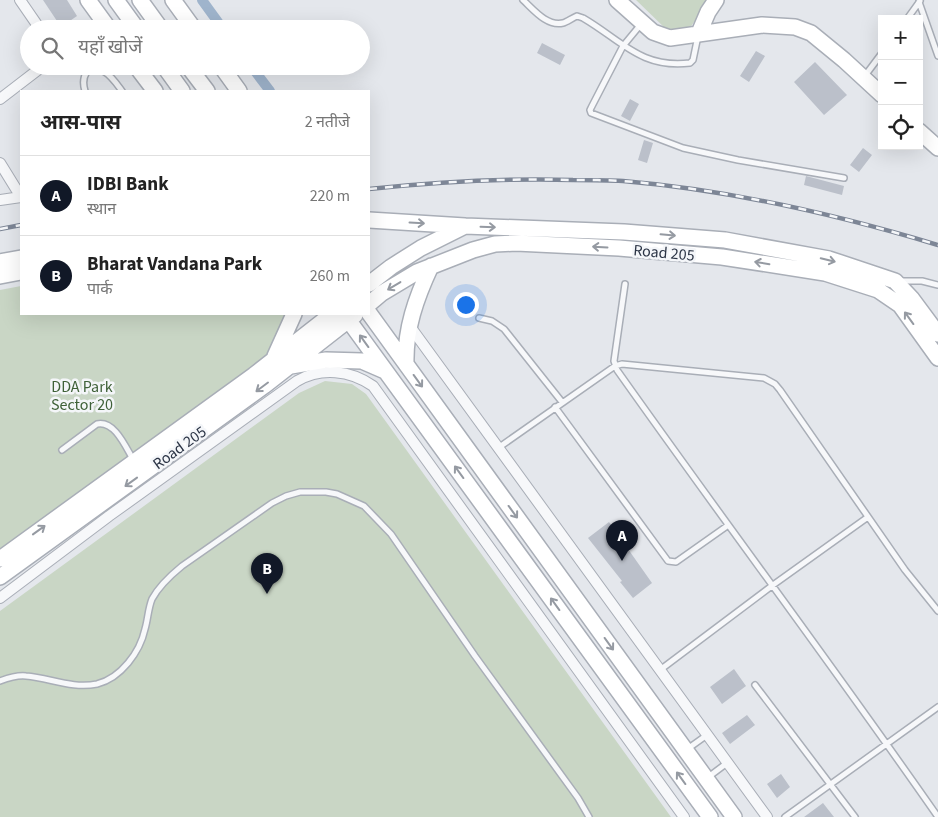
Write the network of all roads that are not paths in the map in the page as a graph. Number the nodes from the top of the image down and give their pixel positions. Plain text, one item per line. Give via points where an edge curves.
1 (20, 0) edge
2 (88, 0) edge
3 (116, 0) edge
4 (140, 0) edge
5 (173, 0) edge
6 (522, 0) edge
7 (617, 0) edge
8 (716, 0) edge
9 (920, 1) edge
10 (910, 15) edge
11 (34, 20) edge
12 (97, 20) edge
13 (130, 20) edge
14 (154, 20) edge
15 (187, 20) edge
16 (642, 23) junction
17 (699, 33) junction
18 (623, 46) junction
19 (938, 56) edge
20 (878, 59) edge
21 (31, 75) edge
22 (84, 75) edge
23 (109, 75) edge
24 (143, 75) edge
25 (170, 75) edge
26 (194, 75) edge
27 (227, 75) edge
28 (864, 78) junction
29 (85, 90) edge
30 (121, 90) edge
31 (154, 90) edge
32 (181, 90) edge
33 (205, 90) edge
34 (238, 90) edge
35 (878, 91) edge
36 (0, 99) edge
37 (923, 135) edge
38 (938, 148) edge
39 (0, 163) edge
40 (844, 178) dead end
41 (20, 195) edge
42 (20, 197) edge
43 (0, 200) edge
44 (370, 220) edge
45 (465, 226) junction
46 (20, 258) edge
47 (0, 262) edge
48 (431, 266) junction
49 (20, 272) edge
50 (0, 276) edge
51 (895, 281) junction
52 (370, 283) edge
53 (625, 284) dead end
54 (938, 285) edge
55 (370, 303) edge
56 (370, 314) edge
57 (294, 315) edge
58 (331, 315) edge
59 (349, 316) edge
60 (479, 318) dead end
61 (409, 325) junction
62 (938, 334) edge
63 (938, 358) edge
64 (273, 360) junction
65 (406, 364) junction
66 (614, 366) junction
67 (288, 367) junction
68 (386, 372) junction
69 (562, 402) junction
70 (555, 407) junction
71 (498, 448) junction
72 (62, 450) dead end
73 (135, 461) junction
74 (868, 517) junction
75 (727, 526) junction
76 (0, 559) edge
77 (0, 577) edge
78 (773, 585) junction
79 (0, 598) edge
80 (938, 611) edge
81 (660, 671) junction
82 (0, 681) edge
83 (755, 685) dead end
84 (938, 707) edge
85 (707, 735) junction
86 (887, 744) junction
87 (686, 751) junction
88 (727, 763) junction
89 (706, 778) junction
90 (831, 784) junction
91 (589, 817) edge
92 (684, 817) edge
93 (710, 817) edge
94 (734, 817) edge
95 (767, 817) edge
96 (785, 817) edge
97 (855, 817) edge
98 (938, 817) edge

1 - 11 street
2 - 12 main road
3 - 13 main road
4 - 14 main road
5 - 15 main road
6 - 18 lane via 543,18 557,24 577,16 583,18
7 - 16 main road
8 - 17 main road
9 - 10 lane
9 - 19 lane
16 - 17 main road via 653,32 670,38
16 - 18 lane
17 - 18 lane via 694,60 690,63 657,62
17 - 28 main road via 762,26 795,27 811,33
18 - 40 lane via 591,113 683,148
20 - 28 lane
21 - 36 street
22 - 29 lane
23 - 30 lane
24 - 31 main road
25 - 32 main road
26 - 33 main road
27 - 34 main road
28 - 35 main road
37 - 38 main road
39 - 41 street
42 - 43 street
44 -> 45 main road
45 -> 51 main road, Road 205 via 624,232 725,240 829,259
45 - 52 main road, Road 205 via 421,248
46 - 47 main road
48 -> 55 main road, Road 205
48 - 61 main road
63 -> 48 main road, Road 205 via 900,305 878,290 825,273 713,256 516,243 495,244
49 - 50 main road
51 - 54 lane via 922,281
51 - 62 main road, Road 205
53 - 66 lane
56 - 65 main road
57 - 64 main road
58 - 64 main road, Road 205
59 - 67 main road, Road 205
68 -> 59 main road
60 - 69 lane via 504,329
61 - 65 main road via 405,344
61 - 71 street
64 - 73 main road, Road 205
65 -> 87 main road
66 - 69 lane
66 - 74 lane via 622,364 764,378 775,384
66 - 75 lane
67 - 68 main road via 326,360 362,361
67 -> 77 main road, Road 205
93 -> 68 main road
69 - 70 lane
70 - 71 lane
70 - 75 lane via 668,562 676,562
71 - 81 street
72 - 73 lane via 102,423 112,428
76 -> 73 main road, Road 205
74 - 78 lane
74 - 80 lane
75 - 78 lane
78 - 81 lane
78 - 86 lane
79 - 92 street via 298,381 309,374 322,372 347,374 373,386
81 - 85 street
82 - 91 lane via 26,676 80,685 109,680 138,647 152,601 169,577 182,566 272,503 300,492 337,494 364,506 391,534
83 - 90 lane
84 - 86 lane
85 - 87 lane
85 - 88 street
86 - 90 lane
86 - 98 lane
87 - 89 main road
88 - 89 lane
88 - 95 street
89 - 94 main road
90 - 96 lane
90 - 97 lane

